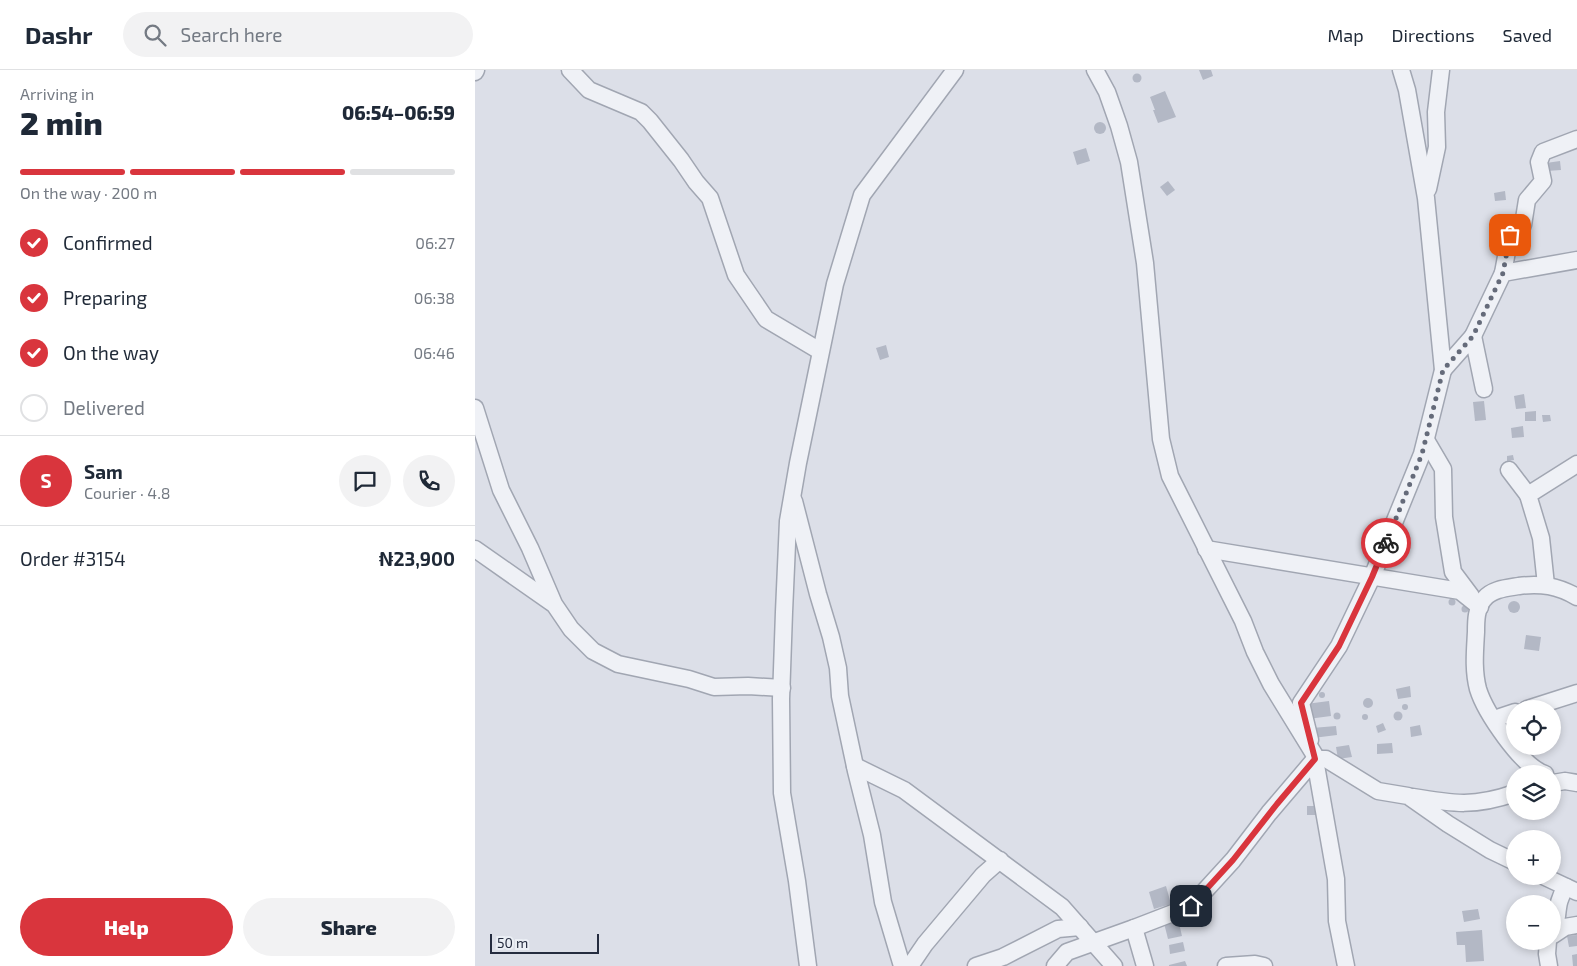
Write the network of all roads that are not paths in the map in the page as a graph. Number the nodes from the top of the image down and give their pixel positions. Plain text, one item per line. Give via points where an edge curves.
1 (570, 70) edge
2 (955, 70) edge
3 (1095, 70) edge
4 (1401, 70) edge
5 (1441, 70) edge
6 (1577, 139) edge
7 (1426, 198) junction
8 (1577, 260) edge
9 (1503, 273) junction
10 (1473, 336) junction
11 (820, 351) junction
12 (1443, 370) junction
13 (1484, 389) dead end
14 (475, 408) edge
15 (1426, 440) junction
16 (1577, 464) edge
17 (1509, 470) dead end
18 (793, 495) junction
19 (1528, 495) junction
20 (475, 548) edge
21 (1206, 548) junction
22 (1372, 577) junction
23 (1546, 585) junction
24 (1577, 597) edge
25 (554, 604) junction
26 (1480, 608) junction
27 (782, 688) junction
28 (1577, 693) edge
29 (1555, 700) edge
30 (1506, 715) edge
31 (1493, 719) junction
32 (1314, 757) junction
33 (1531, 765) edge
34 (855, 766) junction
35 (1561, 779) edge
36 (1561, 783) edge
37 (1575, 783) edge
38 (1408, 796) junction
39 (1506, 796) edge
40 (1506, 858) edge
41 (1000, 860) junction
42 (1571, 890) edge
43 (1561, 898) edge
44 (1577, 925) edge
45 (1080, 927) junction
46 (1134, 928) junction
47 (1561, 930) edge
48 (1093, 942) junction
49 (1547, 950) edge
50 (1255, 965) edge
51 (808, 966) edge
52 (902, 966) edge
53 (910, 966) edge
54 (976, 966) edge
55 (1055, 966) edge
56 (1114, 966) edge
57 (1145, 966) edge
58 (1226, 966) edge
59 (1346, 966) edge
60 (1549, 966) edge

1 - 11 street via 589,90 641,112 650,121 710,198 736,275 765,319
2 - 11 street via 862,196 835,284
3 - 21 street via 1107,92 1129,162 1145,263 1161,439 1170,476
4 - 7 street
5 - 7 street via 1436,112 1437,147
6 - 9 street via 1543,152 1539,162 1543,181 1527,200 1523,225 1510,235
7 - 12 street
8 - 9 street
9 - 10 street
10 - 12 street
10 - 13 street
11 - 18 street
12 - 15 street
14 - 25 street via 501,490
15 - 22 street
15 - 26 street via 1443,469 1444,517 1453,572
16 - 19 street
17 - 19 street
18 - 27 street via 788,521
18 - 34 street via 831,636
19 - 23 street via 1541,538
20 - 25 street
21 - 22 street
21 - 32 street via 1271,684
22 - 26 street via 1460,591
22 - 32 street via 1339,646 1301,703
23 - 24 street
23 - 26 street via 1492,592 1483,599
25 - 27 street via 571,629 593,651 618,664 713,687
26 - 31 street via 1474,670 1479,691
27 - 51 street via 782,793
28 - 29 street
30 - 31 street
31 - 33 street via 1511,746
32 - 38 street via 1326,759 1378,791
32 - 46 street via 1233,860 1191,906
32 - 59 street
34 - 41 street via 904,790
34 - 52 street via 872,835 883,902
35 - 37 street
36 - 37 street
38 - 39 street via 1469,804
38 - 40 street
41 - 45 street via 1062,907
41 - 53 street via 983,875
42 - 43 street
44 - 47 street
45 - 48 street
45 - 54 street via 1058,930 1003,957
46 - 48 street
46 - 57 street
48 - 55 street via 1067,952
48 - 56 street
49 - 60 street
50 - 58 street

